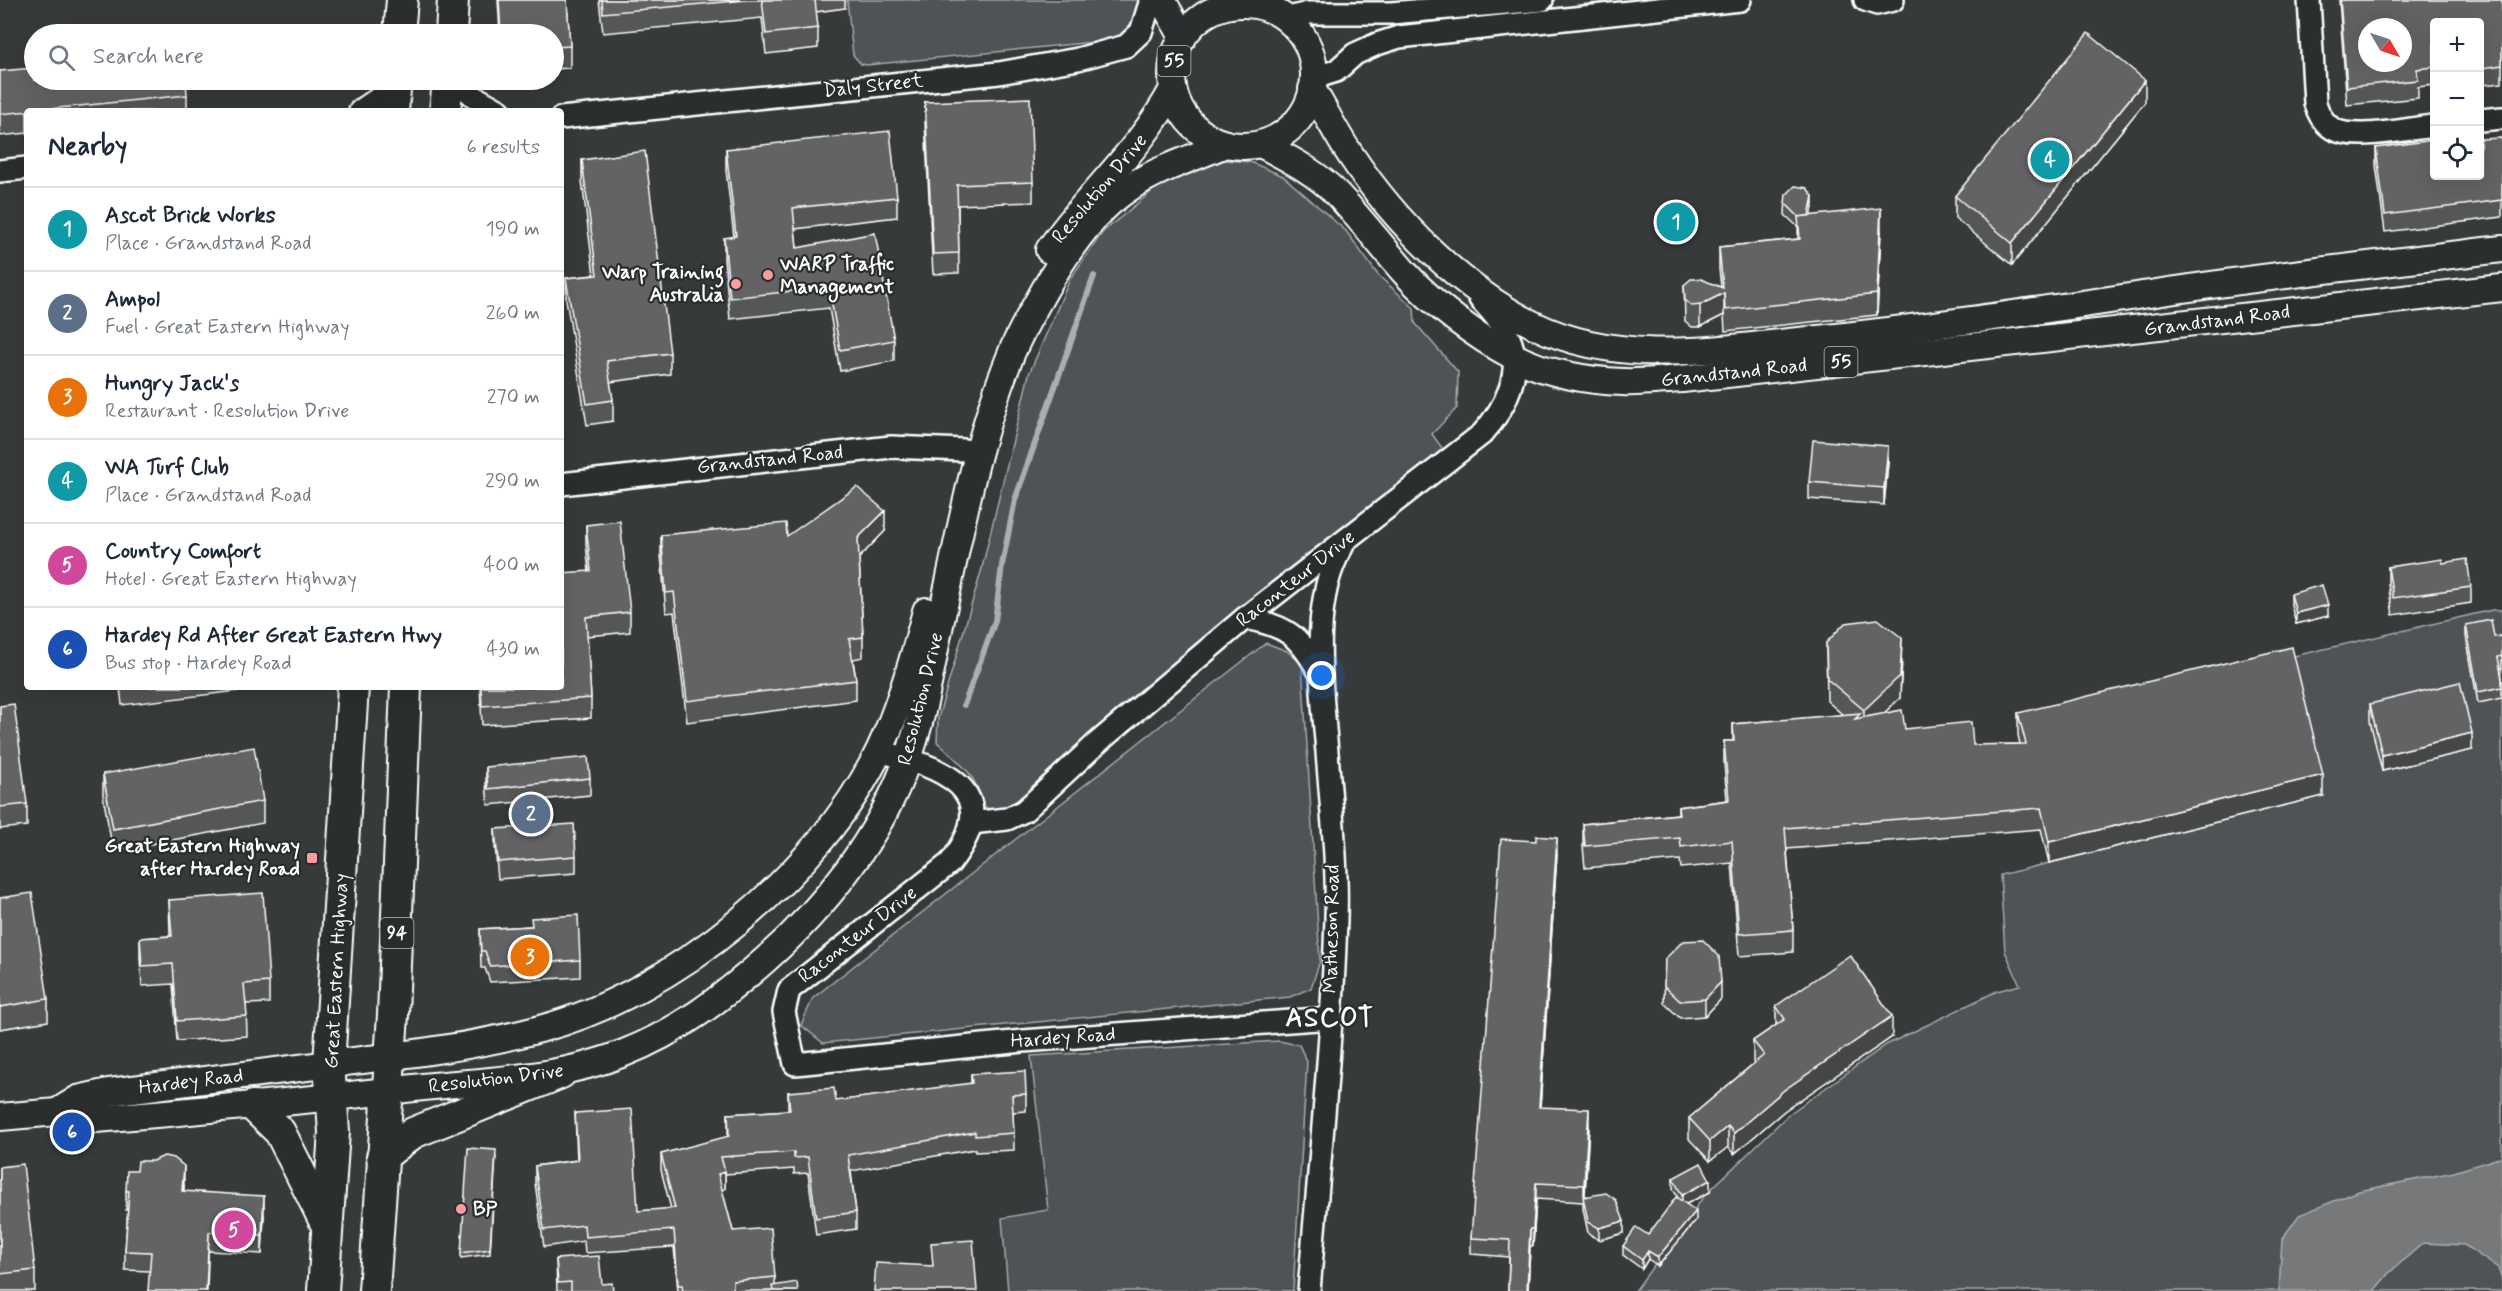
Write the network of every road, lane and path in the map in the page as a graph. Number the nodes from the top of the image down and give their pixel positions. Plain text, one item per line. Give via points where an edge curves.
1 (402, 0) edge
2 (453, 0) edge
3 (1151, 0) edge
4 (1162, 0) edge
5 (1542, 0) edge
6 (1740, 0) edge
7 (1865, 0) edge
8 (1893, 0) edge
9 (1235, 2) edge
10 (2305, 5) edge
11 (1286, 19) junction
12 (400, 24) edge
13 (452, 24) edge
14 (1183, 37) junction
15 (1313, 84) junction
16 (1173, 89) junction
17 (447, 90) edge
18 (467, 90) edge
19 (394, 92) edge
20 (365, 108) edge
21 (445, 108) edge
22 (495, 108) edge
23 (2502, 118) edge
24 (564, 119) edge
25 (2484, 120) edge
26 (2430, 126) edge
27 (1225, 144) junction
28 (1261, 144) junction
29 (24, 168) edge
30 (0, 171) edge
31 (2502, 249) edge
32 (1466, 282) junction
33 (2502, 288) edge
34 (1514, 357) junction
35 (972, 452) junction
36 (564, 484) edge
37 (1345, 541) junction
38 (1245, 618) junction
39 (1321, 674) junction
40 (353, 690) edge
41 (406, 690) edge
42 (879, 751) junction
43 (908, 759) junction
44 (972, 823) junction
45 (1331, 1018) junction
46 (390, 1056) junction
47 (329, 1064) junction
48 (795, 1064) joint
49 (561, 1073) junction
50 (387, 1092) junction
51 (332, 1097) junction
52 (253, 1106) junction
53 (57, 1112) junction
54 (0, 1117) edge
55 (382, 1157) junction
56 (327, 1226) junction
57 (323, 1291) edge
58 (374, 1291) edge
59 (1309, 1291) edge

1 - 12 highway
2 - 13 highway
3 - 24 street, Daly Street via 1141,32 1126,46 1078,59 999,73
4 - 14 main road, 55
5 - 11 street via 1391,14 1308,13
6 - 15 street via 1399,37 1355,54
7 - 8 street via 1877,4
9 - 11 main road, 55 via 1272,10
9 - 14 main road, 55 via 1197,21
10 - 26 street via 2315,103 2327,125 2341,133 2356,134
11 - 15 main road, 55 via 1307,45 1313,61
14 - 16 main road, 55 via 1175,53
15 - 28 main road, 55 via 1306,108 1294,123
15 - 32 main road, Grandstand Road / 55 via 1352,158 1378,192 1436,256
16 - 27 main road, 55 via 1192,125
16 - 35 main road, Resolution Drive via 1157,120 1074,215 1018,300 988,369
17 - 21 highway
18 - 22 street
19 - 20 street
23 - 25 street
27 - 28 main road, 55
27 - 35 main road, Resolution Drive via 1163,167 1117,196 1073,246 1012,351
28 - 34 main road, Grandstand Road / 55 via 1301,166 1335,192 1407,275 1448,311
29 - 30 street
31 - 32 main road, Grandstand Road / 55 via 2196,287 1958,323 1657,353 1575,339 1536,326
32 - 34 street, Raconteur Drive via 1509,337
33 - 34 main road, Grandstand Road / 55 via 1682,379 1624,383 1593,379
34 - 37 street, Raconteur Drive via 1510,392 1482,434
35 - 36 street, Grandstand Road via 891,447
35 - 42 main road, Resolution Drive via 918,644
35 - 43 main road, Resolution Drive via 920,718
37 - 38 street, Raconteur Drive
37 - 39 street, Matheson Road via 1332,563 1326,585
38 - 39 street, Matheson Road via 1292,632
38 - 44 street, Raconteur Drive via 1096,744 1024,812 1007,819
39 - 45 street, Matheson Road via 1336,917
40 - 47 highway, Great Eastern Highway
41 - 46 highway, 94
42 - 43 street
42 - 46 main road, Resolution Drive via 855,791 792,873 762,904 701,952 636,989 573,1018 501,1038
43 - 44 street via 940,770 952,779 968,798
43 - 49 main road, Resolution Drive via 886,808 848,870 777,949 696,1016 623,1054
44 - 48 street, Raconteur Drive via 964,845 950,863 789,990 784,1012
45 - 48 street, Hardey Road via 1023,1041
45 - 59 street, Matheson Road
46 - 47 main road, Resolution Drive
46 - 50 highway, 94
47 - 51 highway, Great Eastern Highway
47 - 53 main road, Hardey Road via 109,1092 78,1099
49 - 50 main road, Resolution Drive
49 - 55 highway via 413,1133
50 - 51 main road, Resolution Drive
50 - 55 highway, 94
51 - 52 main road, Hardey Road
51 - 56 highway, Great Eastern Highway via 334,1132
52 - 53 main road, Hardey Road via 84,1119
52 - 56 highway via 280,1132
53 - 54 main road, Hardey Road
55 - 58 highway, 94
56 - 57 highway, Great Eastern Highway

